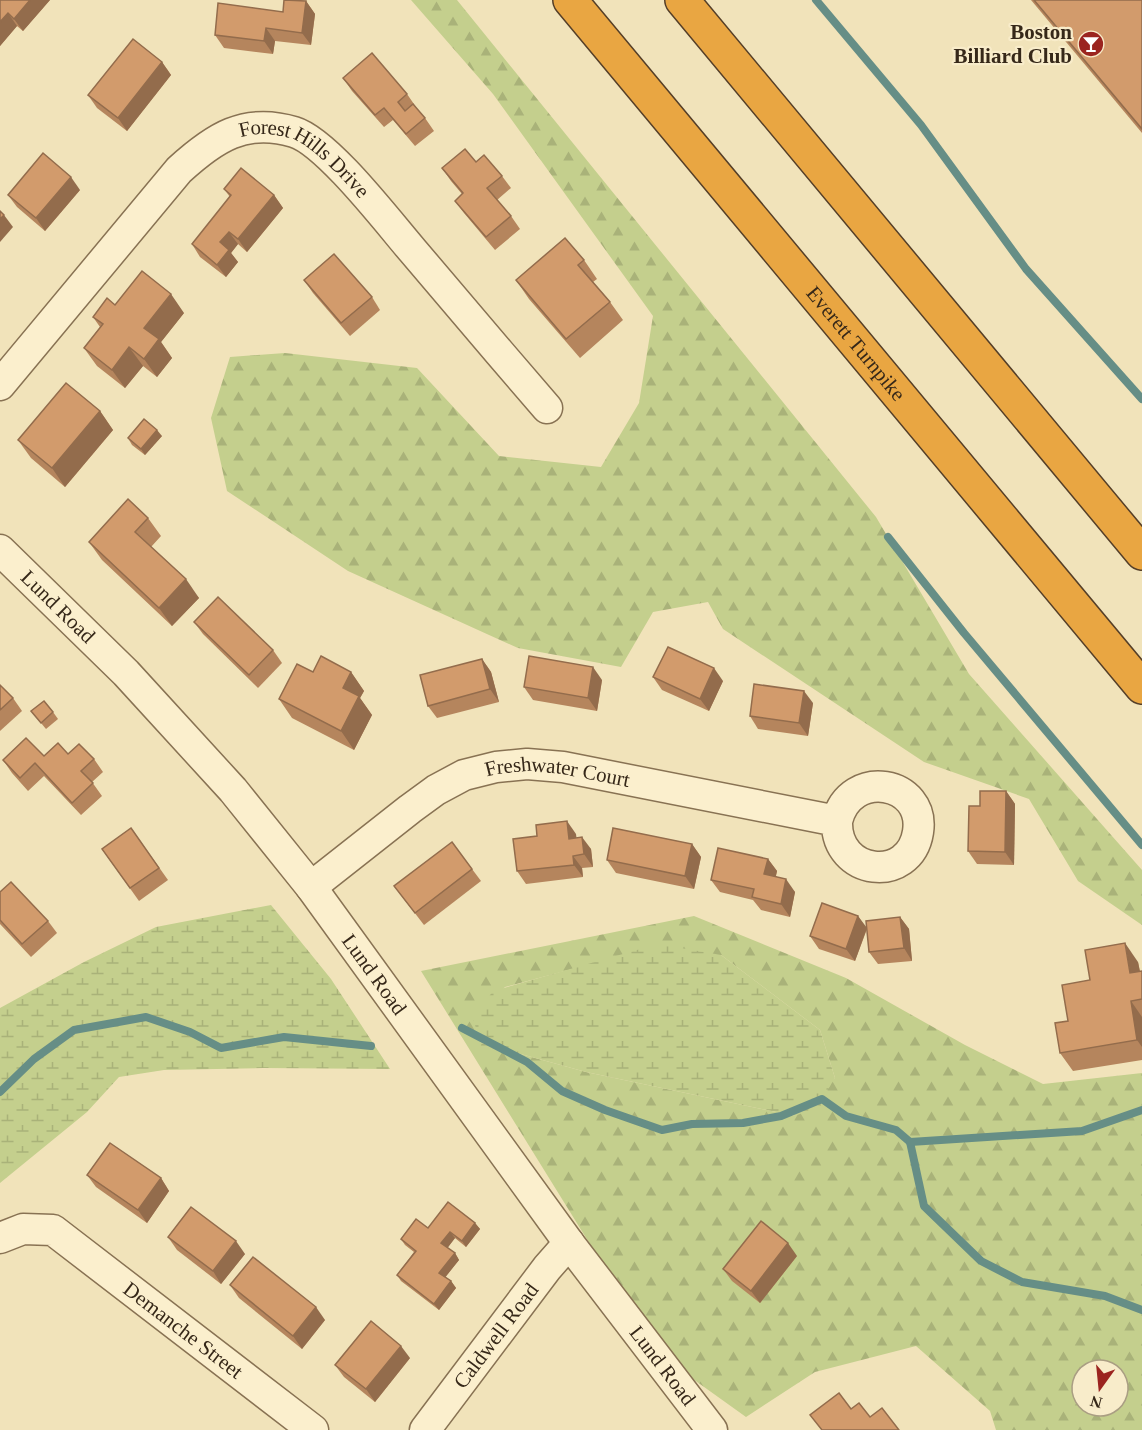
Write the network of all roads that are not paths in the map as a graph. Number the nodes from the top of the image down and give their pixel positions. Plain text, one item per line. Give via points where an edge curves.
1 (570, 0) edge
2 (682, 0) edge
3 (0, 385) edge
4 (547, 408) dead end
5 (0, 550) edge
6 (1142, 553) edge
7 (1142, 687) edge
8 (837, 821) dead end
9 (311, 887) junction
10 (0, 1238) edge
11 (569, 1243) junction
12 (313, 1430) edge
13 (424, 1430) edge
14 (712, 1430) edge

1 - 7 highway, Everett Turnpike
2 - 6 highway
3 - 4 street, Forest Hills Drive via 179,170 204,147 233,131 265,126 296,133 322,149
5 - 9 street, Lund Road via 126,673 233,790
8 - 9 street, Freshwater Court via 562,767 496,767 464,775 436,790
9 - 11 street, Lund Road
10 - 12 street, Demanche Street via 23,1229 53,1230
11 - 13 street, Caldwell Road
11 - 14 street, Lund Road

